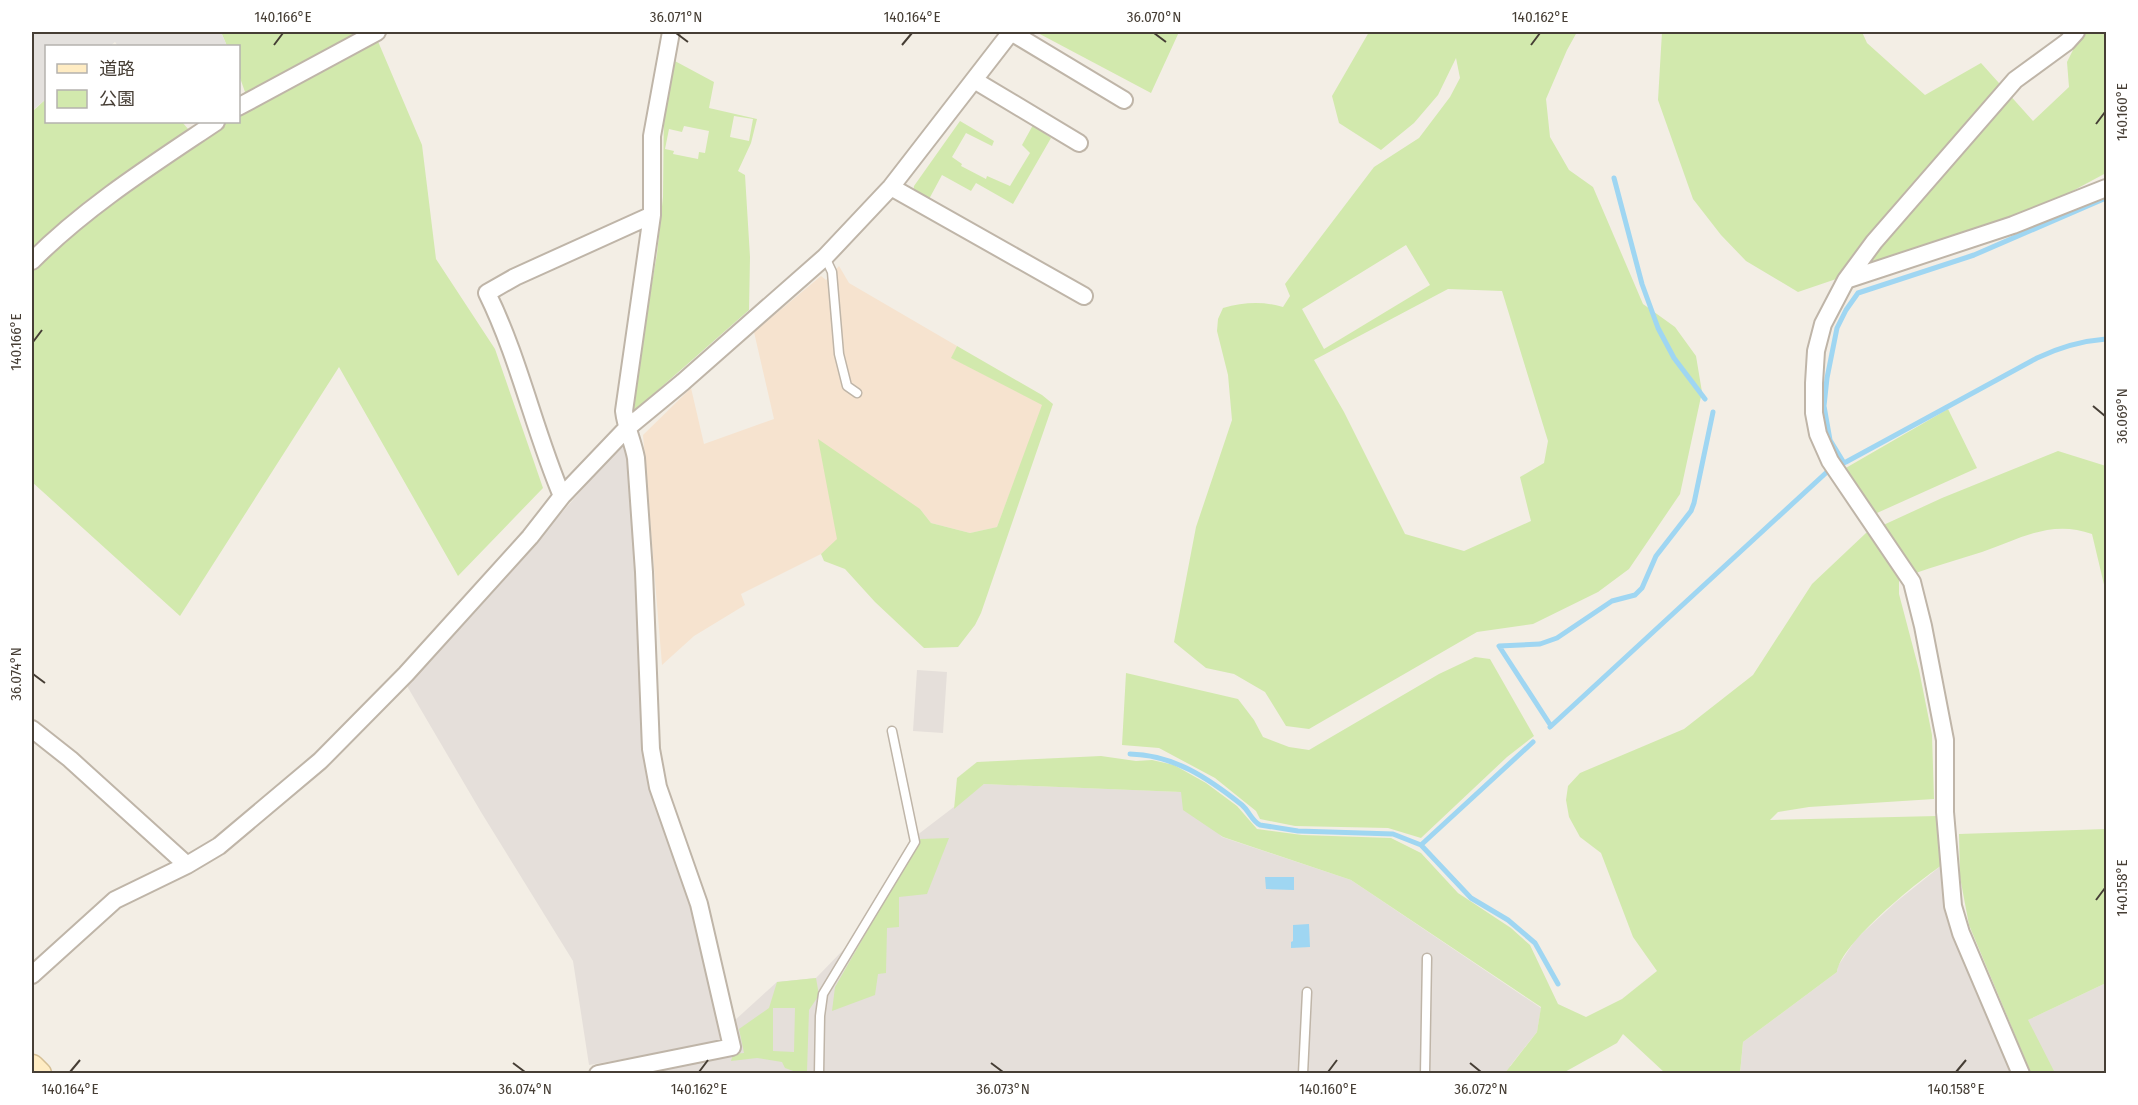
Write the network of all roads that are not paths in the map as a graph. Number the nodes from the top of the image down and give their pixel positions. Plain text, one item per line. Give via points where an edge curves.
1 (377, 32) edge
2 (671, 32) edge
3 (1011, 32) edge
4 (2076, 32) edge
5 (974, 80) junction
6 (1124, 100) dead end
7 (240, 106) edge
8 (214, 123) edge
9 (1079, 143) dead end
10 (891, 186) junction
11 (2106, 188) edge
12 (652, 215) junction
13 (825, 257) junction
14 (32, 261) edge
15 (1846, 280) junction
16 (1084, 296) dead end
17 (856, 393) dead end
18 (626, 429) junction
19 (562, 496) junction
20 (32, 729) edge
21 (892, 731) dead end
22 (187, 865) junction
23 (1427, 958) dead end
24 (32, 975) edge
25 (1308, 992) dead end
26 (32, 1067) edge
27 (39, 1074) edge
28 (598, 1074) edge
29 (819, 1074) edge
30 (1303, 1074) edge
31 (1425, 1074) edge
32 (2021, 1074) edge

1 - 7 street
2 - 12 street via 652,136
3 - 5 street
3 - 6 street
4 - 15 street via 2015,80 1874,242
5 - 9 street
5 - 10 street
8 - 14 street via 120,186
10 - 13 street
10 - 16 street
11 - 15 street via 2013,225
12 - 18 street via 625,396
12 - 19 street via 487,293 503,327
13 - 17 lane via 832,272 839,354 847,386
13 - 18 street
15 - 32 street via 1823,324 1816,351 1814,413 1818,434 1830,461 1912,582 1945,740 1945,812 1953,906
18 - 19 street
18 - 28 street via 637,470 651,749 658,787 699,904 732,1047
19 - 22 street via 531,537 406,674 320,761 219,846
20 - 22 street
21 - 29 lane via 915,842 823,994
22 - 24 street via 115,900
23 - 31 lane
25 - 30 lane
26 - 27 main road

